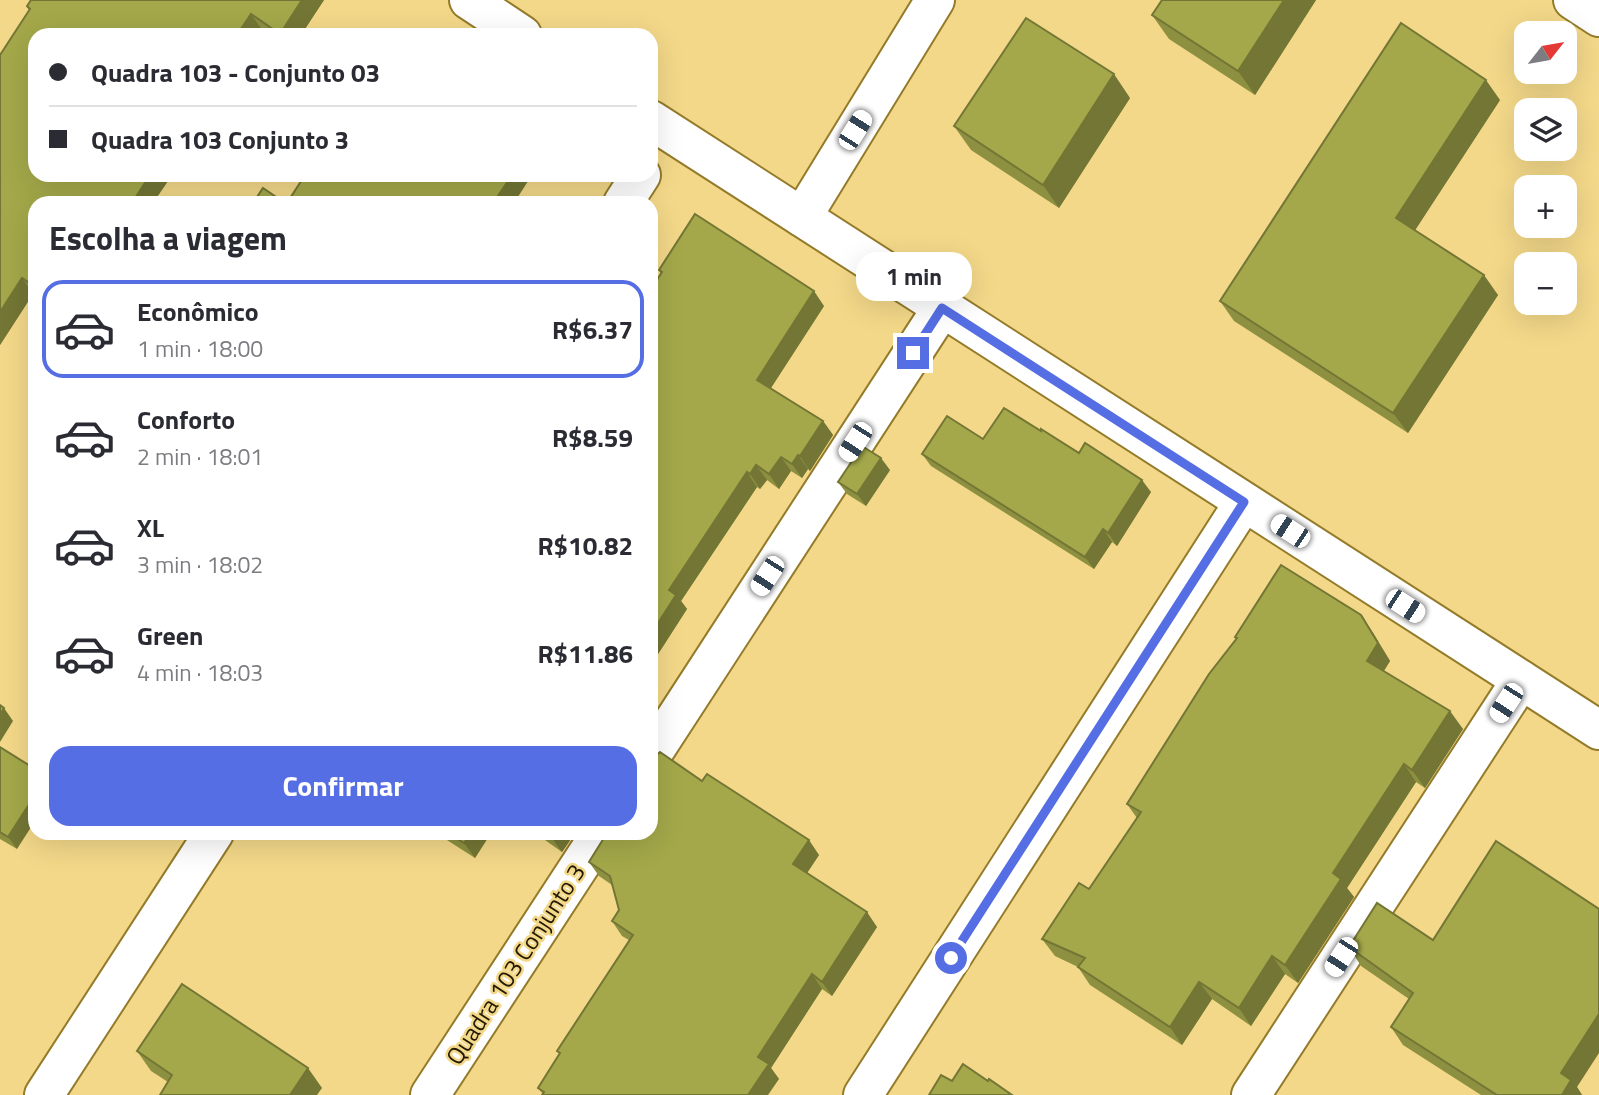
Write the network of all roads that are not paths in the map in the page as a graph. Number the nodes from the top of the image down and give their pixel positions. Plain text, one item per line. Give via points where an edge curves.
1 (469, 0) edge
2 (935, 0) edge
3 (511, 28) edge
4 (658, 138) edge
5 (802, 217) junction
6 (942, 308) junction
7 (1244, 502) junction
8 (1521, 680) junction
9 (1599, 730) edge
10 (658, 744) edge
11 (209, 840) edge
12 (596, 840) edge
13 (44, 1095) edge
14 (430, 1095) edge
15 (863, 1095) edge
16 (1251, 1095) edge

1 - 3 street
2 - 5 street
4 - 5 street
5 - 6 street
6 - 7 street
6 - 10 street
7 - 8 street
7 - 15 street
8 - 9 street
8 - 16 street
11 - 13 street
12 - 14 street, Quadra 103 Conjunto 3

